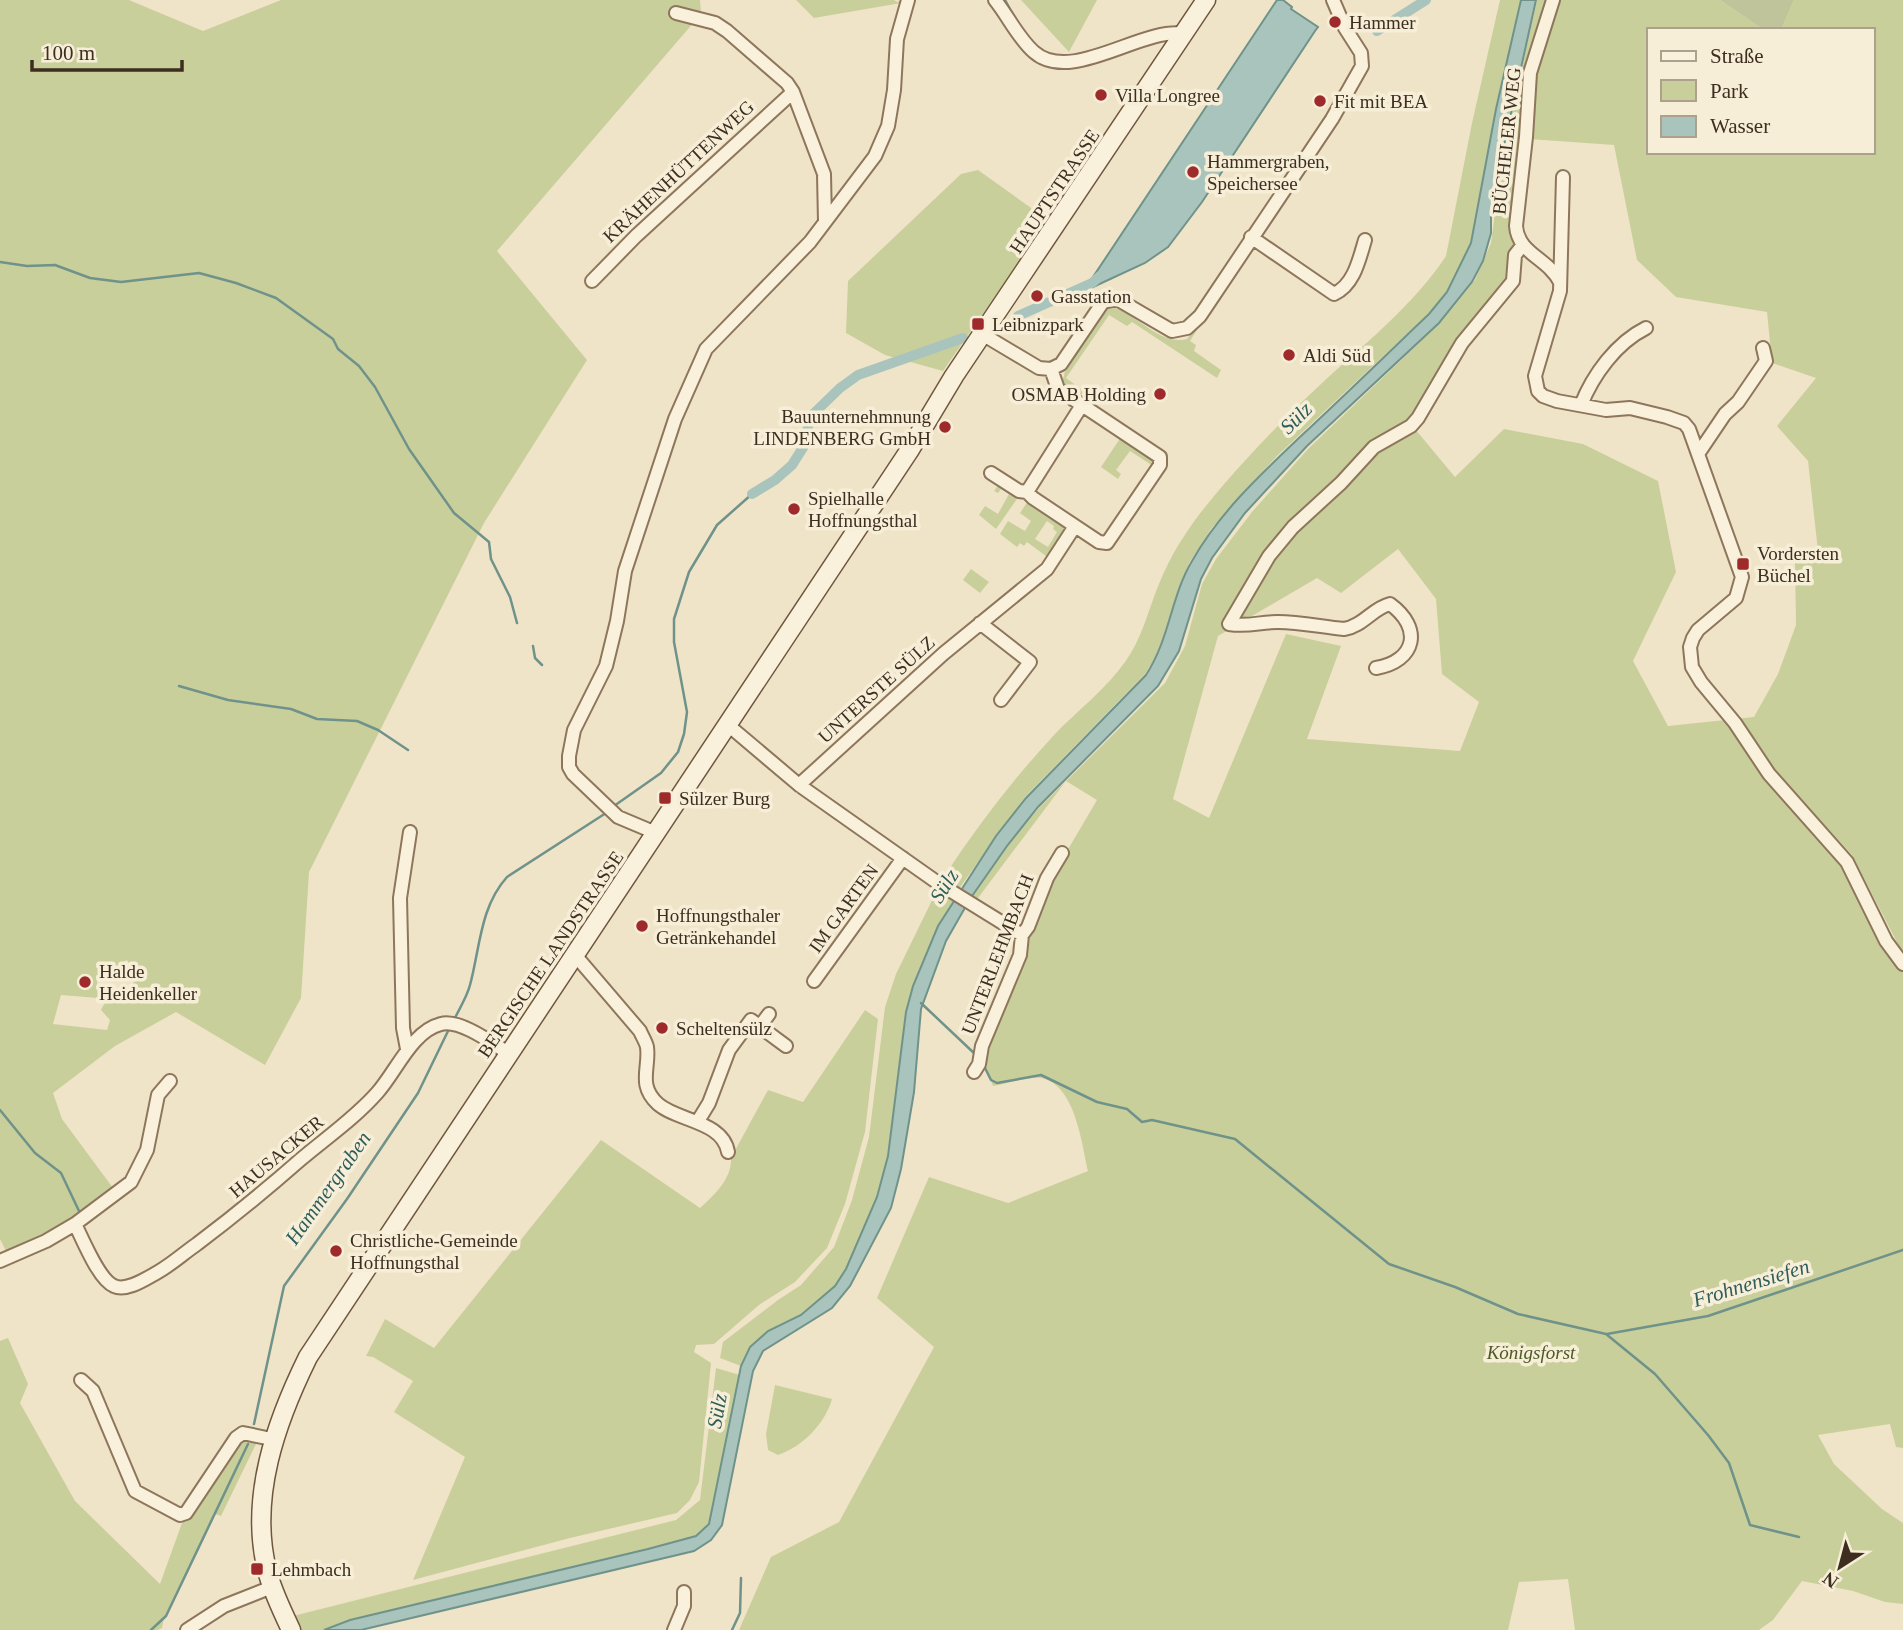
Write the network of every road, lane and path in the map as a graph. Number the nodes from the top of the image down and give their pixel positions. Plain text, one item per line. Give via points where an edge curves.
1 (908, 0) edge
2 (995, 0) edge
3 (1206, 0) edge
4 (1333, 0) edge
5 (1553, 0) edge
6 (676, 13) dead end
7 (1184, 34) junction
8 (793, 92) junction
9 (1563, 177) dead end
10 (825, 222) junction
11 (1251, 237) junction
12 (1365, 240) dead end
13 (1522, 246) junction
14 (592, 281) dead end
15 (1560, 283) junction
16 (1646, 328) dead end
17 (982, 334) junction
18 (1763, 348) dead end
19 (1051, 369) junction
20 (1082, 405) junction
21 (1581, 405) junction
22 (1698, 454) junction
23 (991, 473) dead end
24 (1027, 492) junction
25 (1075, 526) junction
26 (980, 623) junction
27 (1376, 668) dead end
28 (1001, 700) dead end
29 (728, 725) junction
30 (799, 785) junction
31 (410, 832) dead end
32 (656, 833) junction
33 (1062, 853) dead end
34 (903, 858) junction
35 (1022, 935) junction
36 (575, 955) junction
37 (1903, 964) edge
38 (814, 981) dead end
39 (769, 1014) dead end
40 (760, 1026) junction
41 (786, 1046) dead end
42 (407, 1049) junction
43 (508, 1053) junction
44 (974, 1072) dead end
45 (170, 1081) dead end
46 (698, 1121) junction
47 (728, 1152) dead end
48 (75, 1224) junction
49 (0, 1261) edge
50 (81, 1380) dead end
51 (276, 1440) junction
52 (272, 1587) junction
53 (684, 1592) dead end
54 (289, 1627) edge
55 (187, 1630) edge
56 (674, 1630) edge

1 - 10 street via 897,39 888,126 875,156
2 - 7 street via 1033,51 1048,60 1090,58 1167,34
3 - 7 main road, HAUPTSTRASSE
4 - 11 street via 1363,60 1336,111
5 - 13 street, BÜCHELER WEG via 1530,73 1516,218
6 - 8 street via 715,23 727,31 778,73
7 - 17 main road, HAUPTSTRASSE
8 - 10 street via 824,174
8 - 14 street, KRÄHENHÜTTENWEG
9 - 15 street
10 - 32 street via 706,349 662,453 625,571 606,666 577,721 570,747 573,774 609,810
11 - 12 street via 1334,294 1343,290 1357,268
11 - 19 street via 1200,316 1187,328 1172,331 1117,299 1103,302 1062,364
13 - 15 street via 1550,266
13 - 27 street, BÜCHELER WEG via 1515,255 1513,281 1462,343 1418,418 1374,447 1293,527 1269,556 1229,624 1246,627 1275,622 1344,629 1390,604 1411,626 1411,640 1406,653
15 - 21 street via 1535,384 1549,399
16 - 21 street via 1631,335 1607,361
17 - 19 street via 1039,369
17 - 29 main road, BERGISCHE LANDSTRASSE
18 - 22 street via 1766,361
19 - 20 street via 1058,389
20 - 24 street
20 - 25 street via 1160,457 1160,465 1107,543
21 - 22 street via 1630,408 1677,420 1689,429
22 - 37 street via 1742,577 1736,598 1698,630 1690,659 1701,682 1769,774 1847,862 1886,941
23 - 24 street
24 - 25 street
25 - 26 street, UNTERSTE SÜLZ via 1047,569
26 - 28 street via 1030,662
26 - 30 street, UNTERSTE SÜLZ
29 - 30 street
29 - 32 main road, BERGISCHE LANDSTRASSE
30 - 34 street
31 - 42 street via 400,898
32 - 36 main road, BERGISCHE LANDSTRASSE
33 - 35 street, UNTERLEHMBACH
34 - 35 street
34 - 38 street, IM GARTEN
35 - 44 street, UNTERLEHMBACH via 1020,955
36 - 43 main road, BERGISCHE LANDSTRASSE
36 - 46 street via 640,1031 647,1046 644,1073 650,1094 659,1105
39 - 40 street
40 - 41 street
40 - 46 street via 751,1020 729,1050
42 - 43 street, HAUSACKER via 428,1030 445,1023
42 - 48 street, HAUSACKER via 399,1066 358,1111 160,1271 125,1288 105,1281
43 - 51 main road, BERGISCHE LANDSTRASSE via 317,1343 288,1399
45 - 48 street via 158,1095 147,1150 131,1182
46 - 47 street via 726,1143
48 - 49 street
50 - 51 street via 93,1391 135,1491 180,1516 236,1438 243,1433
51 - 52 main road, BERGISCHE LANDSTRASSE via 265,1477 261,1515
52 - 54 main road, BERGISCHE LANDSTRASSE
52 - 55 street via 224,1606
53 - 56 street via 684,1606

